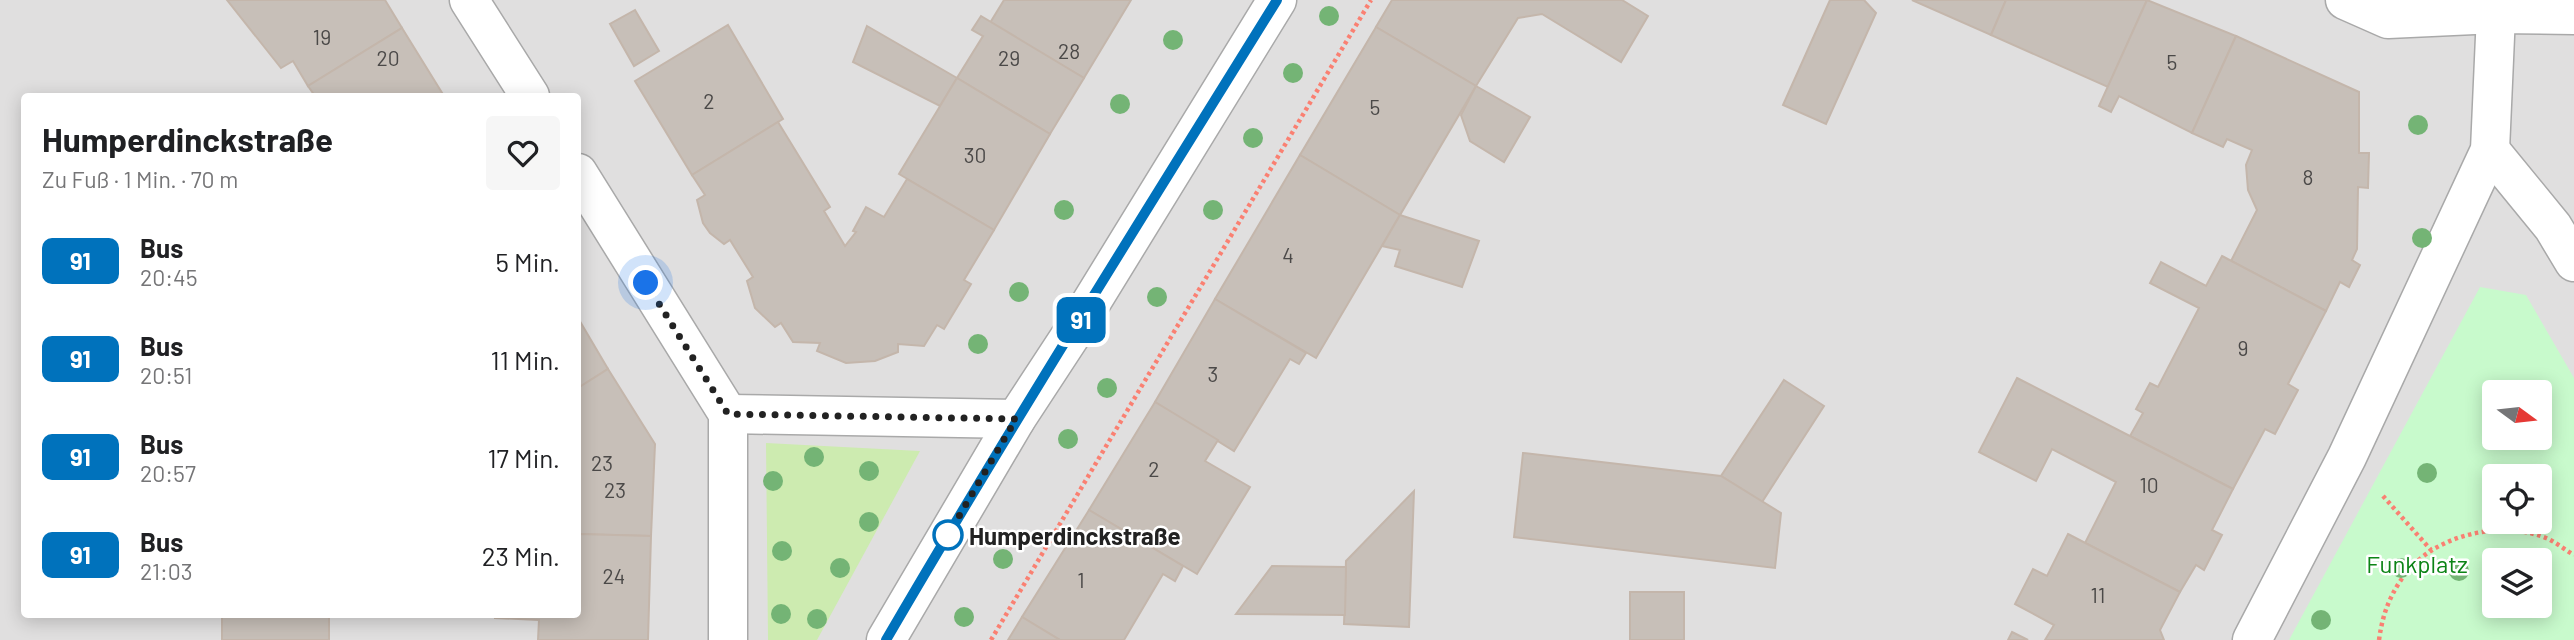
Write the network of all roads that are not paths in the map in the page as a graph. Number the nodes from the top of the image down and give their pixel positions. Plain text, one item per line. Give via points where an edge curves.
1 (469, 0) edge
2 (1277, 0) edge
3 (2345, 0) edge
4 (2496, 14) junction
5 (2574, 15) edge
6 (528, 93) edge
7 (2490, 150) junction
8 (581, 178) edge
9 (2574, 262) edge
10 (728, 414) junction
11 (1016, 419) junction
12 (728, 640) edge
13 (886, 640) edge
14 (2252, 640) edge

1 - 6 street
2 - 11 street
3 - 4 street via 2388,19
4 - 5 street
4 - 7 street
7 - 9 street via 2553,227
7 - 14 street via 2347,457
8 - 10 street
10 - 11 street
10 - 12 street
11 - 13 street

